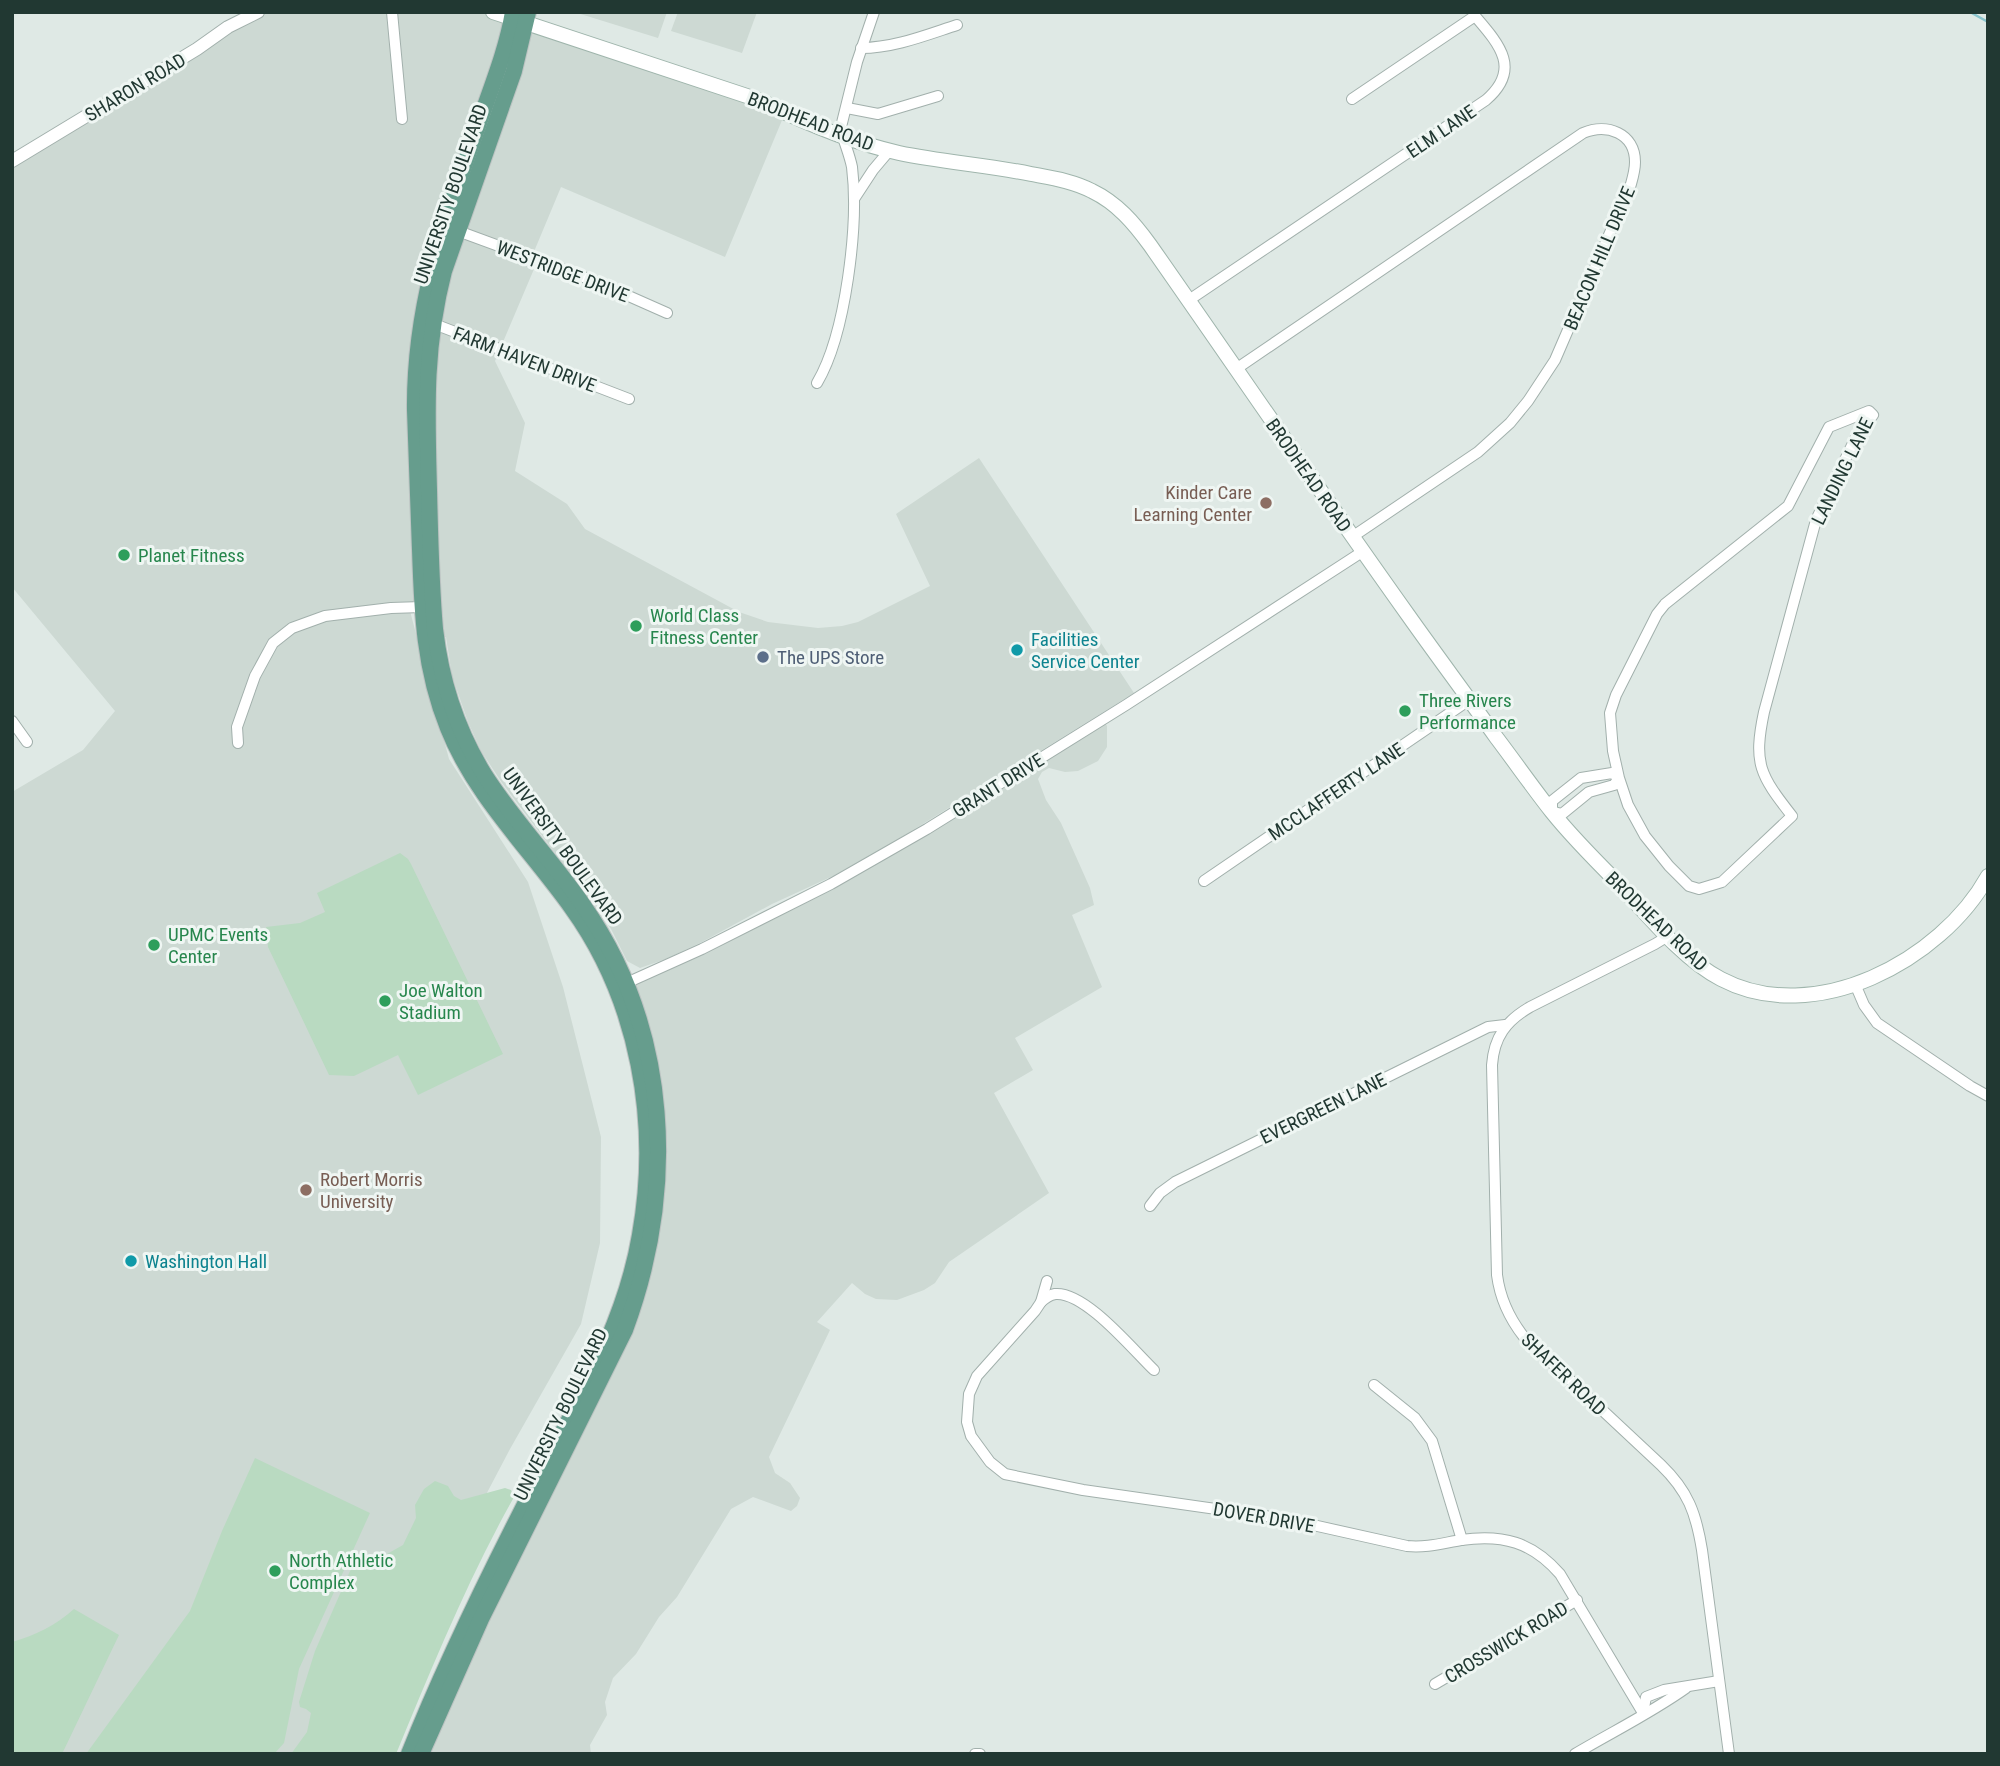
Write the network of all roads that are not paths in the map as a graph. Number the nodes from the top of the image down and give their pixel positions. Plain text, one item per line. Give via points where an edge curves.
1 (258, 12) edge
2 (393, 12) edge
3 (493, 12) edge
4 (874, 12) edge
5 (520, 17) edge
6 (957, 25) dead end
7 (861, 48) junction
8 (938, 96) dead end
9 (1352, 99) dead end
10 (847, 108) junction
11 (402, 119) dead end
12 (841, 136) junction
13 (889, 151) junction
14 (12, 162) edge
15 (853, 200) junction
16 (458, 231) junction
17 (1189, 300) junction
18 (667, 313) dead end
19 (427, 321) junction
20 (1237, 369) junction
21 (817, 383) dead end
22 (629, 399) dead end
23 (1352, 537) junction
24 (1362, 552) junction
25 (422, 607) junction
26 (1469, 700) junction
27 (12, 721) edge
28 (27, 742) dead end
29 (238, 743) dead end
30 (1619, 778) junction
31 (1552, 812) junction
32 (1988, 876) edge
33 (1203, 881) dead end
34 (1668, 936) junction
35 (1855, 984) junction
36 (621, 985) junction
37 (1505, 1025) junction
38 (1988, 1096) edge
39 (1150, 1206) dead end
40 (1047, 1281) dead end
41 (1041, 1301) junction
42 (1154, 1370) dead end
43 (1374, 1385) dead end
44 (1462, 1540) junction
45 (1577, 1600) junction
46 (1719, 1681) junction
47 (1435, 1684) dead end
48 (1686, 1688) junction
49 (1632, 1696) junction
50 (1646, 1698) junction
51 (1643, 1713) junction
52 (408, 1754) edge
53 (421, 1754) edge
54 (1575, 1754) edge
55 (1729, 1754) edge

1 - 14 street, SHARON ROAD
2 - 11 street
3 - 5 main road, BRODHEAD ROAD
4 - 7 street
5 - 12 main road, BRODHEAD ROAD via 759,100
5 - 16 main road, UNIVERSITY BOULEVARD via 514,71
5 - 19 main road, UNIVERSITY BOULEVARD via 441,233 428,283
6 - 7 street via 897,43
7 - 10 street
8 - 10 street via 878,114
9 - 17 street, ELM LANE via 1475,16 1503,54 1504,76 1486,100
10 - 12 street
12 - 13 main road, BRODHEAD ROAD
12 - 15 street via 852,165
13 - 15 street
13 - 17 main road, BRODHEAD ROAD via 1051,178 1094,192 1132,221
15 - 21 street via 844,300
16 - 18 street, WESTRIDGE DRIVE
16 - 19 main road, UNIVERSITY BOULEVARD
17 - 20 main road, BRODHEAD ROAD
19 - 22 street, FARM HAVEN DRIVE
19 - 25 main road, UNIVERSITY BOULEVARD via 416,358 415,397
19 - 36 main road, UNIVERSITY BOULEVARD via 433,601 443,679 476,759 583,905 606,941
20 - 23 main road, BRODHEAD ROAD
20 - 23 street, BEACON HILL DRIVE via 1583,133 1608,129 1630,144 1635,161 1631,184 1555,360 1528,401 1478,452
23 - 24 main road, BRODHEAD ROAD
24 - 26 main road, BRODHEAD ROAD
24 - 36 street, GRANT DRIVE via 916,836 831,884
25 - 29 street via 325,616 292,628 273,643 255,676 237,727
25 - 36 main road, UNIVERSITY BOULEVARD via 434,686 456,746 489,801 584,925
26 - 31 main road, BRODHEAD ROAD
26 - 33 street, MCCLAFFERTY LANE
27 - 28 street
30 - 30 street, LANDING LANE via 1645,836 1689,886 1699,889 1722,882 1792,816 1766,780 1758,740 1816,520 1855,439 1873,415 1870,411 1829,427 1788,506 1657,614 1610,713
30 - 31 street via 1562,814
30 - 31 street via 1612,773 1581,778 1552,801
31 - 34 main road, BRODHEAD ROAD
32 - 35 main road, BRODHEAD ROAD via 1968,906 1929,944 1883,973
34 - 35 main road, BRODHEAD ROAD via 1694,962 1738,987 1787,995
34 - 37 street via 1530,1007
35 - 38 street via 1877,1023
36 - 52 main road, UNIVERSITY BOULEVARD via 646,1115 647,1182 634,1265 606,1345 447,1662
36 - 53 main road, UNIVERSITY BOULEVARD via 645,1043 657,1122 657,1198 641,1283 617,1349 504,1571
37 - 39 street, EVERGREEN LANE via 1488,1027 1175,1181
37 - 46 street, SHAFER ROAD via 1496,1041 1492,1065 1500,1293 1512,1320 1530,1343 1661,1465 1686,1496 1700,1536
40 - 41 street
41 - 42 street via 1057,1294 1088,1306
41 - 44 street, DOVER DRIVE via 977,1376 969,1394 971,1436 1005,1474 1286,1519 1407,1546
43 - 44 street via 1415,1418 1432,1441
44 - 45 street, DOVER DRIVE via 1506,1539 1527,1547 1553,1567
45 - 47 street, CROSSWICK ROAD
45 - 49 street, DOVER DRIVE
46 - 48 street
46 - 55 street, SHAFER ROAD
48 - 50 street
48 - 51 street
49 - 50 street
49 - 51 street, DOVER DRIVE
50 - 51 street
51 - 54 street

